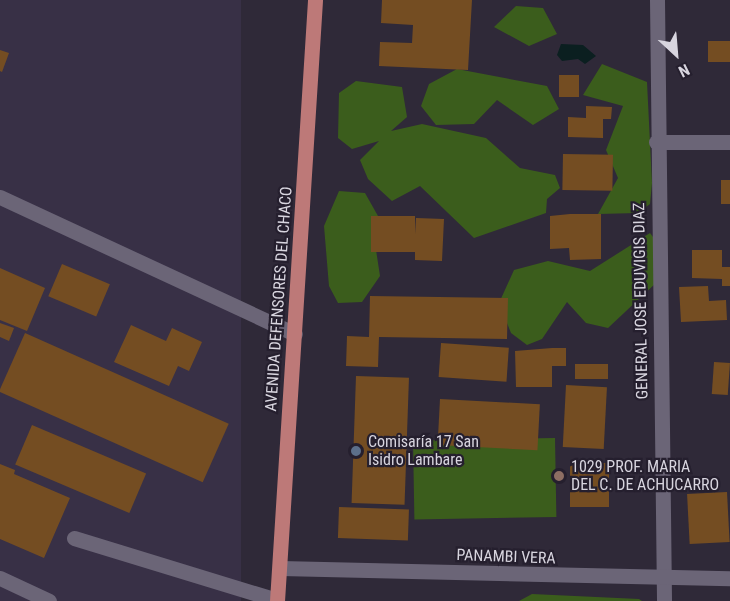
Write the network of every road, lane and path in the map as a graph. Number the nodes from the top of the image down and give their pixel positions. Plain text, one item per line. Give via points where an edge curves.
1 (315, 0) edge
2 (657, 0) edge
3 (656, 142) junction
4 (730, 142) edge
5 (0, 197) edge
6 (295, 334) junction
7 (74, 538) dead end
8 (280, 568) junction
9 (0, 578) edge
10 (730, 578) edge
11 (664, 579) junction
12 (277, 600) edge
13 (49, 601) edge
14 (664, 601) edge

1 - 6 main road, AVENIDA DEFENSORES DEL CHACO
2 - 3 street, GENERAL JOSE EDUVIGIS DIAZ
3 - 4 street
3 - 11 street, GENERAL JOSE EDUVIGIS DIAZ
5 - 6 street
6 - 8 main road, AVENIDA DEFENSORES DEL CHACO
7 - 12 street
8 - 11 street, PANAMBI VERA
8 - 12 main road, AVENIDA DEFENSORES DEL CHACO
9 - 13 street
10 - 11 street, PANAMBI VERA
11 - 14 street, GENERAL JOSE EDUVIGIS DIAZ

